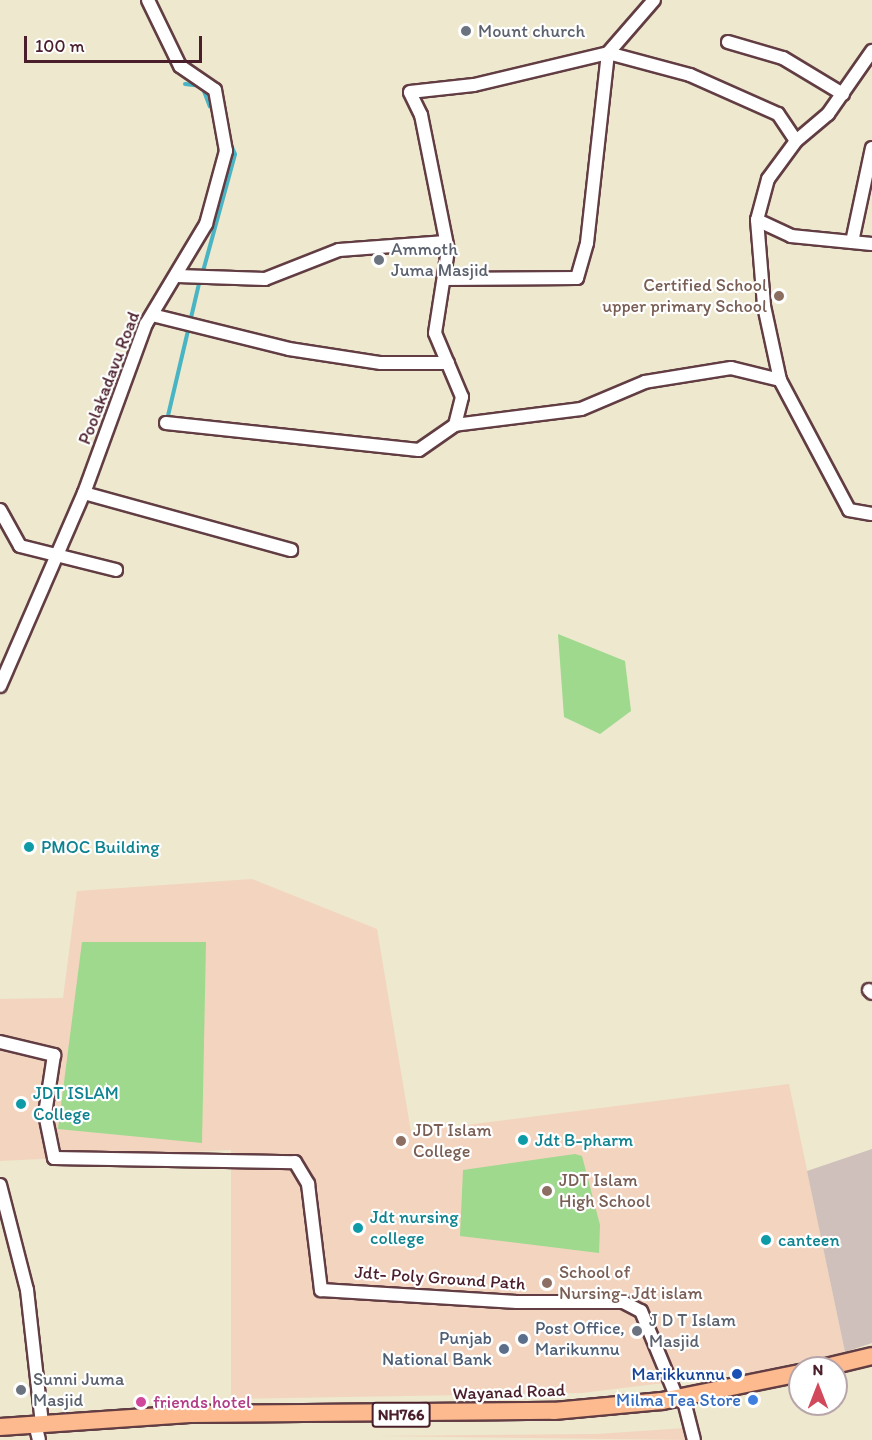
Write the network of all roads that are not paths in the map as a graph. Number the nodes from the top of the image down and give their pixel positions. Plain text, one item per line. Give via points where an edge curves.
1 (148, 0) edge
2 (654, 0) edge
3 (728, 42) dead end
4 (872, 51) edge
5 (608, 53) junction
6 (843, 94) junction
7 (796, 141) junction
8 (872, 148) edge
9 (757, 220) junction
10 (446, 242) junction
11 (852, 242) junction
12 (872, 244) edge
13 (178, 276) junction
14 (444, 279) junction
15 (152, 315) junction
16 (448, 363) junction
17 (780, 380) junction
18 (166, 423) dead end
19 (454, 425) junction
20 (84, 493) junction
21 (0, 510) edge
22 (872, 514) edge
23 (291, 550) dead end
24 (57, 552) junction
25 (116, 570) dead end
26 (0, 686) edge
27 (0, 1042) edge
28 (0, 1185) edge
29 (872, 1356) edge
30 (848, 1362) edge
31 (788, 1375) edge
32 (680, 1397) junction
33 (0, 1427) edge
34 (39, 1429) edge
35 (694, 1440) edge

1 - 13 street, Poolakadavu Road via 180,66 215,90 226,151 206,224
2 - 5 street
3 - 6 street via 783,58
4 - 6 street
5 - 7 street via 690,75 778,114
5 - 10 street via 474,85 410,92 421,115
5 - 14 street via 586,243 577,278
6 - 7 street
7 - 9 street via 768,179
8 - 11 street
9 - 11 street via 791,236
9 - 17 street via 764,306
10 - 13 street via 339,250 265,279
10 - 14 street
11 - 12 street
13 - 15 street, Poolakadavu Road
14 - 16 street via 435,333
15 - 16 street via 289,349 381,363
15 - 20 street, Poolakadavu Road
16 - 19 street via 462,397
17 - 19 street via 731,368 645,382 581,409
17 - 22 street via 849,510
18 - 19 street via 419,450
20 - 23 street
20 - 24 street, Poolakadavu Road
21 - 24 street via 20,546
24 - 25 street
24 - 26 street, Poolakadavu Road
27 - 32 street, Jdt- Poly Ground Path via 54,1054 45,1114 54,1158 295,1162 308,1184 321,1290 517,1302 623,1302 640,1311
28 - 34 street via 27,1290
29 - 30 highway
31 - 32 highway, Wayanad Road / NH766
32 - 34 highway, Wayanad Road / NH766 via 554,1411 190,1414
32 - 35 street, Jdt- Poly Ground Path
33 - 34 highway, Wayanad Road / NH766

